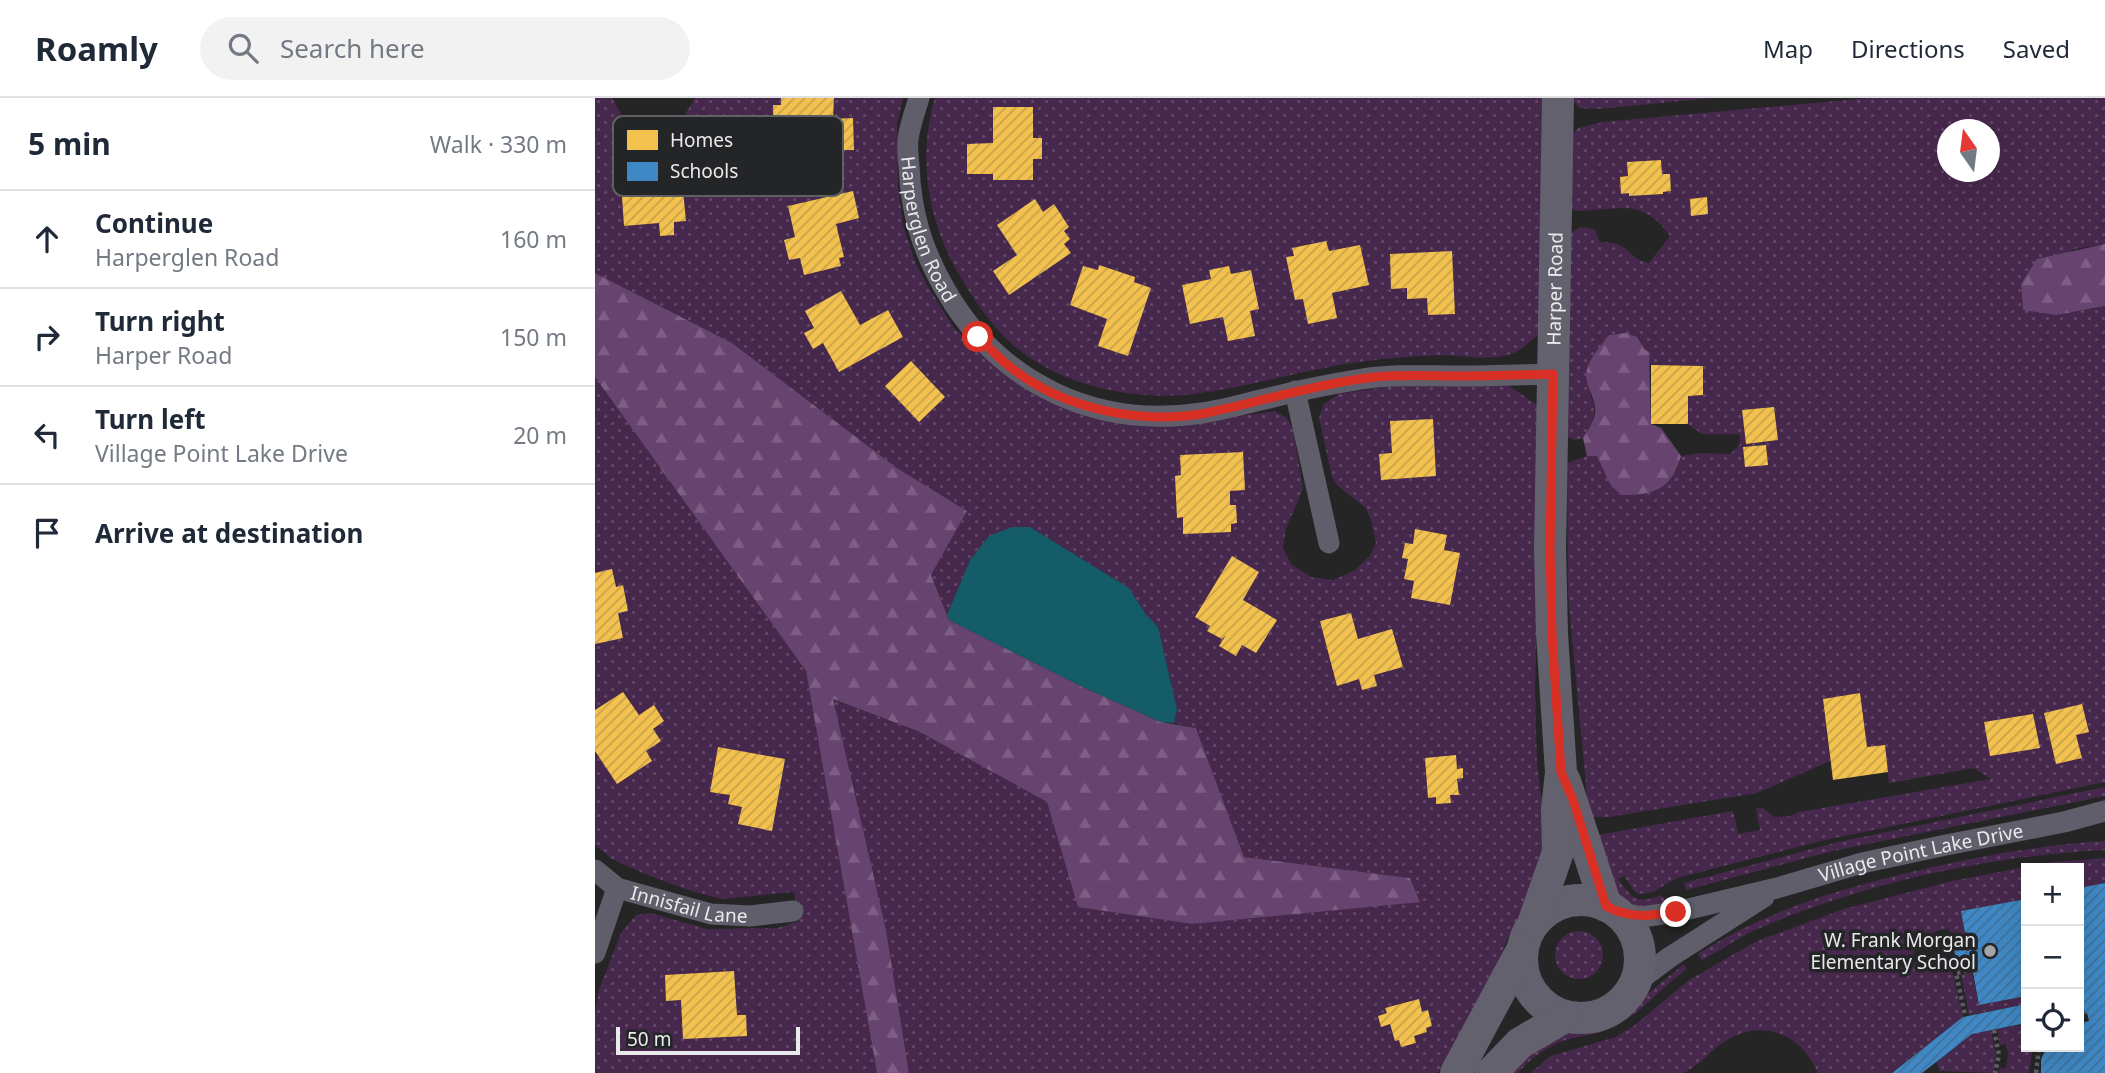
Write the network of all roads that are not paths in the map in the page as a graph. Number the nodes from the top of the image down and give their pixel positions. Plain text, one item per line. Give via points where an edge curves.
1 (919, 98) edge
2 (1558, 98) edge
3 (1553, 374) junction
4 (1295, 391) junction
5 (1329, 543) dead end
6 (1561, 772) junction
7 (2105, 811) edge
8 (2064, 822) junction
9 (2105, 828) edge
10 (595, 870) edge
11 (618, 888) junction
12 (1777, 888) junction
13 (1611, 909) junction
14 (793, 911) dead end
15 (1528, 937) junction
16 (595, 953) edge
17 (1635, 984) junction
18 (1565, 1017) junction
19 (1457, 1073) edge
20 (1492, 1073) edge

1 - 4 street, Harperglen Road via 908,140 918,232 954,305 978,337 1010,367 1083,405 1123,414 1165,417 1203,413
2 - 3 main road, Harper Road
3 - 4 street, Harperglen Road via 1408,374
3 - 6 main road, Harper Road via 1550,549
4 - 5 street
6 - 13 main road, Harper Road
6 - 15 main road, Harper Road via 1558,852
7 - 8 street, Village Point Lake Drive
8 - 9 street, Village Point Lake Drive
8 - 12 street, Village Point Lake Drive via 1863,863
10 - 11 street, Innisfail Lane
11 - 14 street, Innisfail Lane via 711,914
11 - 16 street
12 - 13 street, Village Point Lake Drive via 1642,917
12 - 17 street, Village Point Lake Drive
13 - 15 main road via 1590,901 1559,904 1545,912
13 - 17 main road via 1636,937 1640,952
15 - 18 main road via 1522,967 1526,984 1549,1010
15 - 19 main road, Harper Road
17 - 18 main road via 1626,998 1599,1016
18 - 20 main road via 1520,1043

